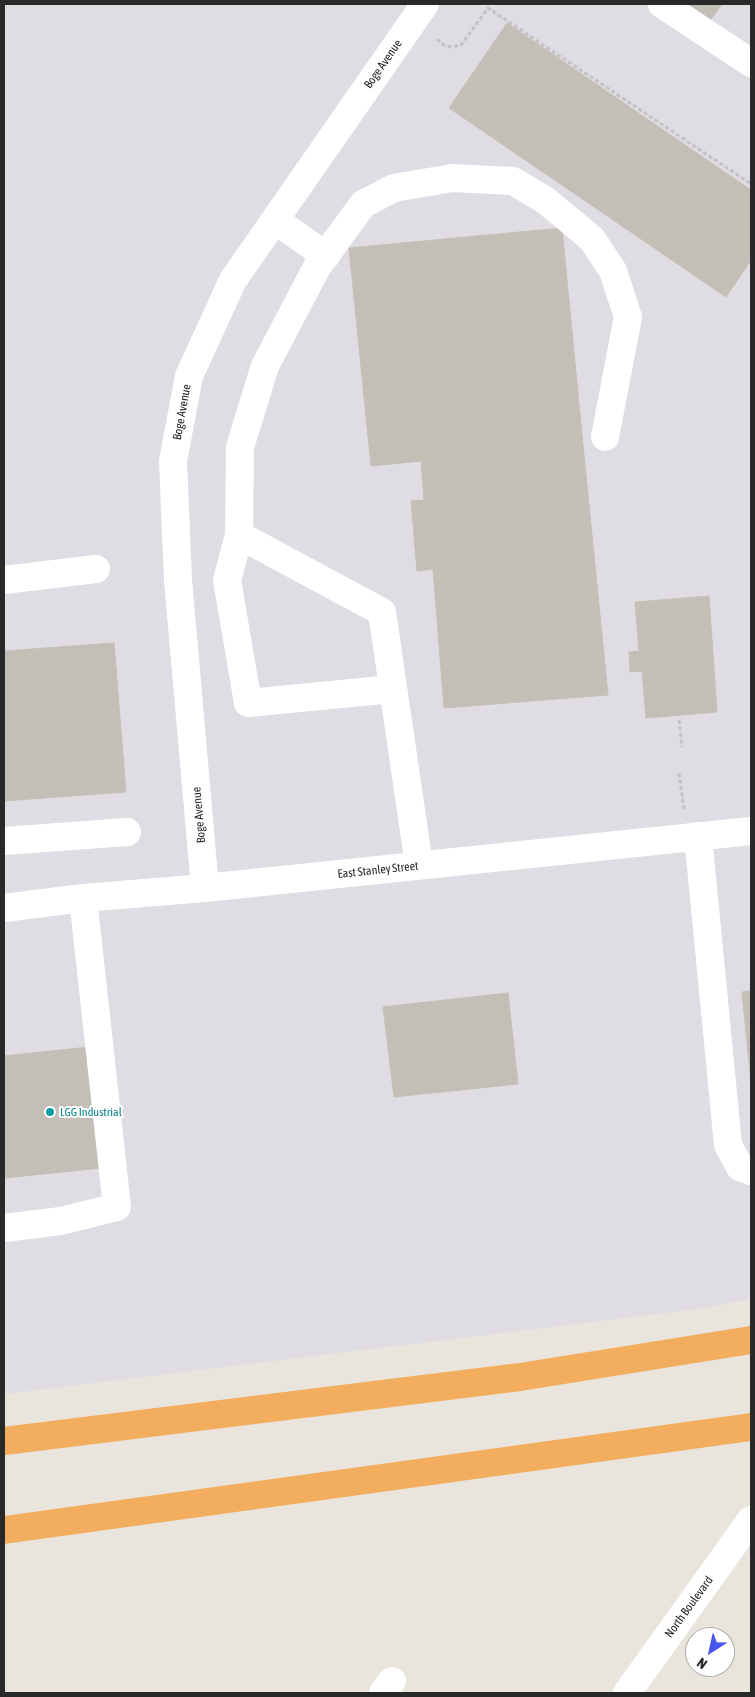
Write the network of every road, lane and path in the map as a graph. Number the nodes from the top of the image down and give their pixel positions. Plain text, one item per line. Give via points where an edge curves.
1 (425, 4) edge
2 (662, 4) edge
3 (437, 39) dead end
4 (751, 63) edge
5 (751, 184) edge
6 (275, 220) junction
7 (326, 256) junction
8 (605, 437) dead end
9 (239, 535) junction
10 (96, 569) dead end
11 (4, 580) edge
12 (393, 689) junction
13 (679, 720) dead end
14 (682, 748) dead end
15 (679, 774) dead end
16 (684, 809) dead end
17 (751, 831) edge
18 (127, 832) dead end
19 (698, 836) junction
20 (4, 841) edge
21 (419, 865) junction
22 (205, 888) junction
23 (83, 898) junction
24 (4, 908) edge
25 (751, 1171) edge
26 (4, 1228) edge
27 (751, 1340) edge
28 (751, 1427) edge
29 (4, 1441) edge
30 (751, 1520) edge
31 (4, 1530) edge
32 (627, 1693) edge

1 - 6 street, Boge Avenue
2 - 4 street
3 - 5 path via 444,45 461,45 488,8
6 - 7 street
6 - 22 street, Boge Avenue via 233,280 189,376 174,461 178,580
7 - 8 street via 363,204 394,188 452,178 513,181 546,200 592,239 613,271 628,317
7 - 9 street via 317,267 268,361 240,447
9 - 12 street via 382,612
9 - 12 street via 227,580 248,703
10 - 11 street
12 - 21 street
13 - 14 path
15 - 16 path
17 - 19 street, East Stanley Street
18 - 20 street
19 - 21 street, East Stanley Street
19 - 25 street via 728,1145 740,1167
21 - 22 street, East Stanley Street
22 - 23 street, East Stanley Street
23 - 24 street, East Stanley Street
23 - 26 street via 117,1207 61,1221
27 - 29 highway via 520,1377
28 - 31 highway
30 - 32 street, North Boulevard

